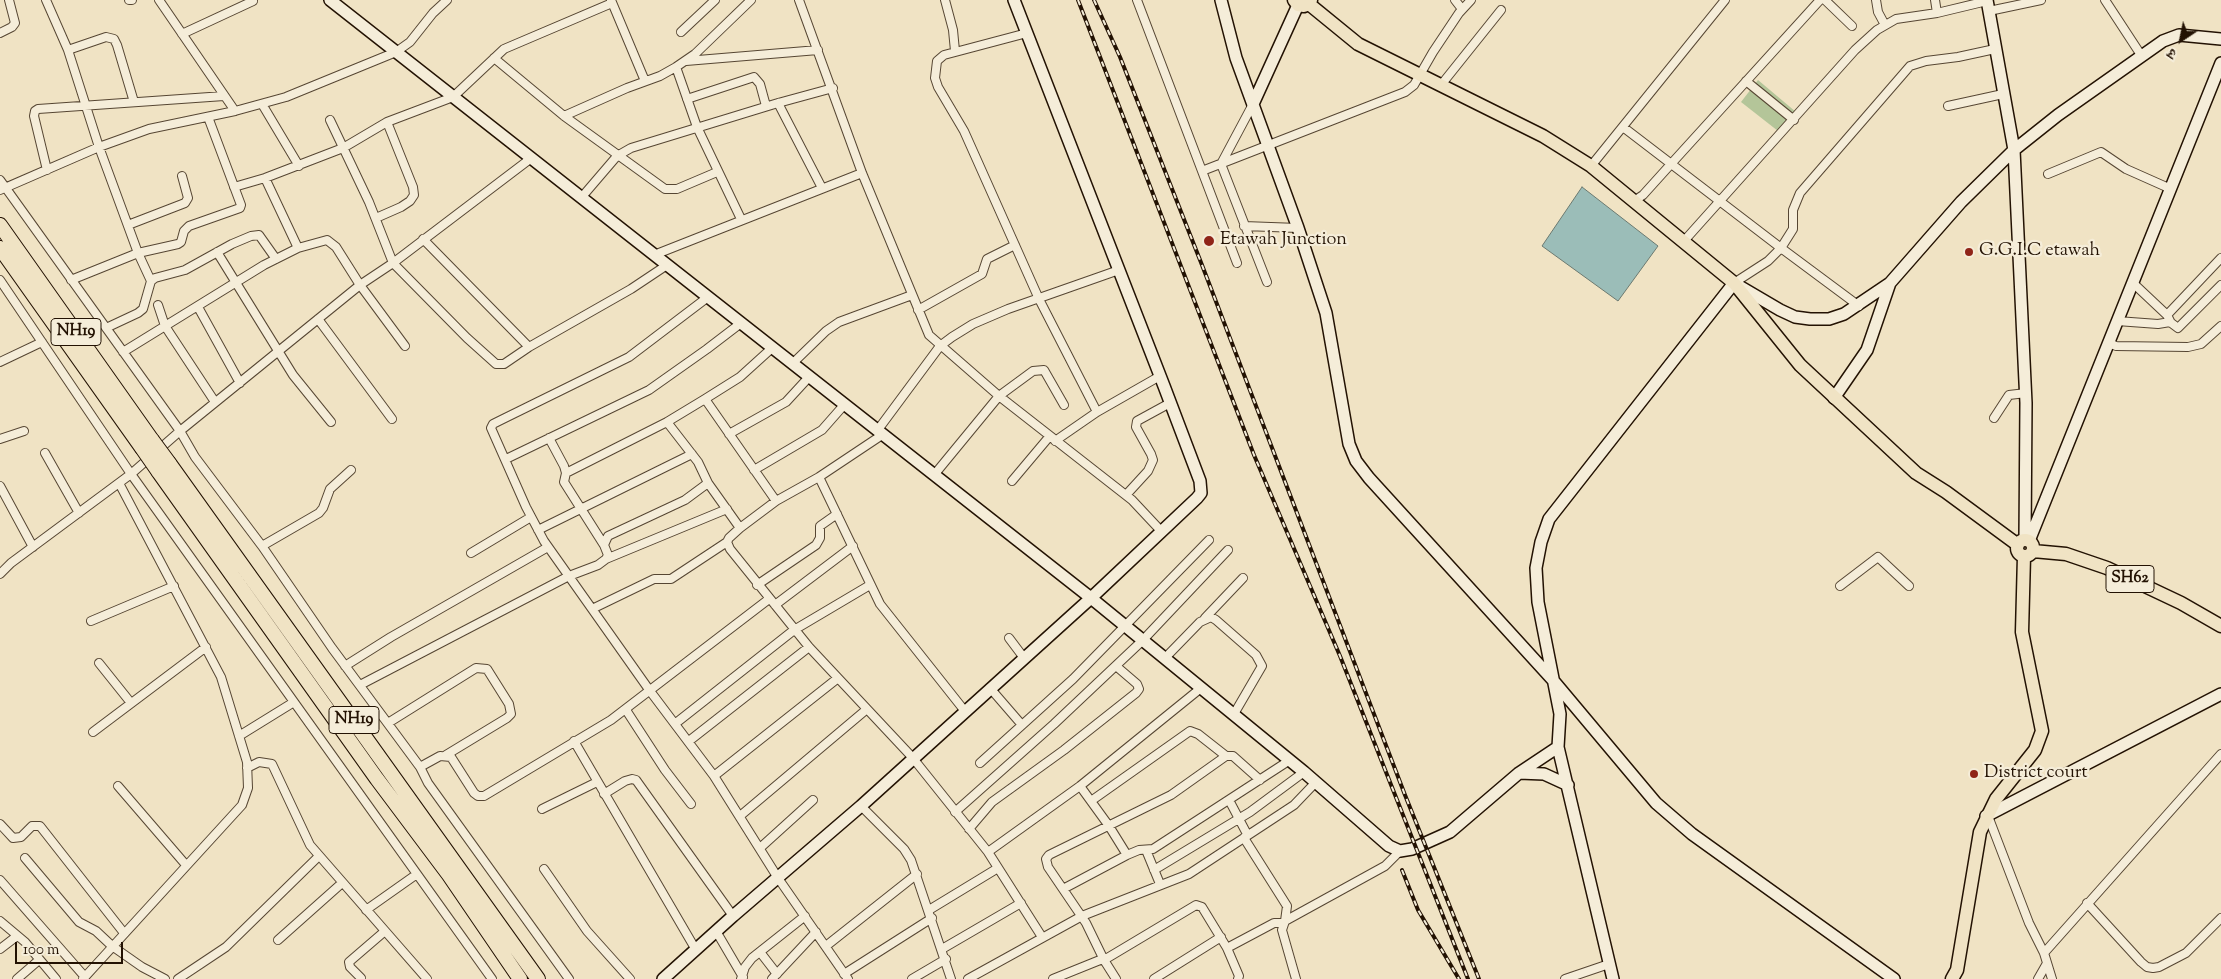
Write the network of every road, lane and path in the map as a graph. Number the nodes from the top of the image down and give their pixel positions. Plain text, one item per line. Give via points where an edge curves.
1 (9, 0) edge
2 (46, 0) edge
3 (159, 0) edge
4 (330, 0) edge
5 (715, 0) edge
6 (750, 0) edge
7 (799, 0) edge
8 (945, 0) edge
9 (1014, 0) edge
10 (1137, 0) edge
11 (1222, 0) edge
12 (1455, 0) edge
13 (1472, 0) edge
14 (1725, 0) edge
15 (1825, 0) edge
16 (1876, 0) edge
17 (1935, 0) edge
18 (2040, 0) edge
19 (2105, 0) edge
20 (253, 1) edge
21 (444, 1) edge
22 (611, 1) edge
23 (1816, 1) edge
24 (1303, 2) edge
25 (1987, 4) edge
26 (1462, 9) junction
27 (1501, 10) dead end
28 (1937, 13) junction
29 (1885, 25) junction
30 (1852, 26) dead end
31 (681, 32) dead end
32 (0, 33) edge
33 (1027, 33) junction
34 (182, 34) junction
35 (2221, 39) edge
36 (1995, 49) junction
37 (68, 50) junction
38 (818, 50) junction
39 (955, 51) junction
40 (396, 52) junction
41 (2141, 55) junction
42 (494, 58) junction
43 (686, 61) junction
44 (2221, 63) edge
45 (676, 67) junction
46 (1420, 75) junction
47 (645, 80) junction
48 (1746, 81) junction
49 (1441, 86) junction
50 (833, 88) junction
51 (2004, 94) junction
52 (224, 96) junction
53 (453, 97) junction
54 (687, 99) junction
55 (134, 102) junction
56 (778, 103) junction
57 (262, 104) junction
58 (1253, 104) junction
59 (87, 105) junction
60 (766, 106) junction
61 (1948, 106) dead end
62 (236, 111) junction
63 (564, 116) junction
64 (208, 117) junction
65 (330, 120) dead end
66 (1794, 120) junction
67 (387, 122) junction
68 (697, 127) junction
69 (1623, 127) junction
70 (1268, 146) junction
71 (100, 147) junction
72 (343, 148) junction
73 (2014, 150) junction
74 (617, 156) junction
75 (530, 159) junction
76 (1221, 164) junction
77 (1671, 164) junction
78 (299, 166) junction
79 (1591, 166) junction
80 (47, 170) junction
81 (1202, 171) junction
82 (717, 172) junction
83 (862, 173) junction
84 (2048, 174) dead end
85 (182, 176) dead end
86 (265, 178) junction
87 (0, 180) edge
88 (234, 187) junction
89 (822, 188) junction
90 (3, 189) edge
91 (2171, 189) junction
92 (581, 198) junction
93 (1634, 201) junction
94 (1720, 201) junction
95 (376, 218) junction
96 (740, 219) junction
97 (0, 225) edge
98 (128, 225) junction
99 (1244, 226) junction
100 (1298, 228) junction
101 (424, 239) junction
102 (1684, 241) junction
103 (1015, 245) junction
104 (0, 248) edge
105 (298, 248) junction
106 (1781, 248) junction
107 (217, 252) junction
108 (138, 253) junction
109 (654, 255) junction
110 (2221, 258) edge
111 (276, 259) junction
112 (393, 263) junction
113 (1237, 263) dead end
114 (667, 265) junction
115 (1119, 270) junction
116 (0, 280) edge
117 (71, 280) junction
118 (152, 281) junction
119 (236, 282) junction
120 (1267, 282) dead end
121 (1734, 282) junction
122 (1890, 283) junction
123 (2133, 283) junction
124 (360, 285) junction
125 (2221, 285) edge
126 (912, 295) junction
127 (708, 297) junction
128 (1040, 300) junction
129 (158, 305) dead end
130 (198, 306) junction
131 (1859, 306) junction
132 (918, 310) junction
133 (318, 319) junction
134 (2169, 319) junction
135 (2118, 321) junction
136 (741, 323) junction
137 (165, 326) junction
138 (2221, 326) edge
139 (106, 328) junction
140 (42, 342) junction
141 (2108, 343) junction
142 (404, 346) dead end
143 (940, 346) junction
144 (529, 347) junction
145 (772, 348) junction
146 (278, 351) junction
147 (123, 352) junction
148 (0, 362) edge
149 (792, 364) junction
150 (1160, 376) junction
151 (809, 377) junction
152 (240, 382) junction
153 (2026, 392) junction
154 (999, 396) junction
155 (1834, 398) junction
156 (705, 399) junction
157 (215, 402) junction
158 (1170, 403) junction
159 (844, 405) junction
160 (1064, 405) dead end
161 (1097, 412) junction
162 (1994, 418) dead end
163 (392, 419) dead end
164 (331, 422) dead end
165 (667, 422) junction
166 (24, 431) dead end
167 (180, 431) junction
168 (880, 433) junction
169 (729, 434) junction
170 (549, 438) junction
171 (0, 439) edge
172 (1052, 439) junction
173 (147, 444) junction
174 (46, 453) dead end
175 (692, 454) junction
176 (506, 459) junction
177 (164, 467) junction
178 (351, 470) dead end
179 (754, 470) junction
180 (566, 473) junction
181 (131, 474) junction
182 (934, 475) junction
183 (819, 477) junction
184 (1012, 481) dead end
185 (708, 482) junction
186 (119, 483) junction
187 (0, 486) edge
188 (1126, 495) junction
189 (776, 501) junction
190 (580, 509) junction
191 (728, 509) junction
192 (79, 513) junction
193 (837, 514) junction
194 (531, 517) junction
195 (740, 528) junction
196 (538, 530) junction
197 (1162, 532) junction
198 (1209, 540) dead end
199 (728, 542) junction
200 (604, 544) junction
201 (262, 546) junction
202 (853, 546) junction
203 (33, 547) junction
204 (548, 547) junction
205 (2024, 547) junction
206 (1228, 550) dead end
207 (471, 553) dead end
208 (606, 559) junction
209 (0, 574) edge
210 (569, 576) junction
211 (1242, 578) dead end
212 (870, 584) junction
213 (757, 585) junction
214 (174, 586) junction
215 (1840, 586) dead end
216 (1909, 586) dead end
217 (1091, 598) junction
218 (769, 599) junction
219 (775, 606) junction
220 (592, 609) junction
221 (1205, 618) junction
222 (91, 621) dead end
223 (1124, 625) junction
224 (2221, 626) edge
225 (794, 630) junction
226 (1009, 638) dead end
227 (1143, 640) junction
228 (206, 647) junction
229 (809, 647) junction
230 (1024, 658) junction
231 (1165, 658) junction
232 (99, 663) dead end
233 (345, 666) junction
234 (1116, 666) junction
235 (838, 678) junction
236 (1552, 679) junction
237 (360, 685) junction
238 (990, 688) junction
239 (1201, 688) junction
240 (650, 691) junction
241 (2221, 694) edge
242 (294, 702) junction
243 (131, 703) junction
244 (867, 709) junction
245 (626, 710) junction
246 (964, 710) junction
247 (1234, 714) junction
248 (388, 723) junction
249 (676, 723) junction
250 (1022, 725) junction
251 (93, 732) dead end
252 (240, 736) junction
253 (689, 740) junction
254 (574, 742) junction
255 (1558, 746) junction
256 (2221, 754) edge
257 (446, 756) junction
258 (1226, 756) junction
259 (912, 757) junction
260 (1290, 760) junction
261 (980, 763) dead end
262 (420, 767) junction
263 (247, 768) junction
264 (1304, 772) junction
265 (1520, 773) junction
266 (714, 776) junction
267 (1260, 780) junction
268 (597, 782) junction
269 (1316, 782) junction
270 (118, 786) dead end
271 (1080, 786) junction
272 (1568, 786) junction
273 (604, 794) junction
274 (813, 800) dead end
275 (1229, 800) junction
276 (1092, 801) junction
277 (691, 804) dead end
278 (860, 806) junction
279 (542, 810) dead end
280 (955, 812) junction
281 (1987, 815) junction
282 (740, 816) junction
283 (1239, 819) junction
284 (0, 824) edge
285 (1110, 826) junction
286 (969, 829) junction
287 (1244, 838) junction
288 (760, 848) junction
289 (1146, 850) junction
290 (1400, 851) junction
291 (988, 852) junction
292 (1127, 855) junction
293 (319, 856) junction
294 (25, 858) dead end
295 (186, 865) junction
296 (998, 868) junction
297 (544, 869) dead end
298 (1154, 870) junction
299 (416, 874) junction
300 (917, 874) junction
301 (778, 878) junction
302 (0, 880) edge
303 (342, 883) junction
304 (1160, 884) junction
305 (1063, 889) junction
306 (1021, 903) junction
307 (2087, 903) junction
308 (366, 910) junction
309 (929, 910) junction
310 (733, 916) junction
311 (805, 916) junction
312 (1082, 916) junction
313 (932, 918) junction
314 (2221, 918) edge
315 (0, 921) edge
316 (1285, 922) junction
317 (385, 931) junction
318 (716, 931) junction
319 (816, 932) junction
320 (124, 933) junction
321 (17, 936) junction
322 (1042, 937) junction
323 (1221, 937) junction
324 (278, 940) dead end
325 (112, 946) junction
326 (826, 946) junction
327 (1227, 948) junction
328 (0, 949) edge
329 (942, 949) junction
330 (696, 950) junction
331 (760, 952) junction
332 (2044, 953) junction
333 (946, 959) junction
334 (39, 960) junction
335 (1104, 960) junction
336 (1609, 964) junction
337 (2046, 966) junction
338 (846, 976) edge
339 (1069, 976) edge
340 (1956, 976) edge
341 (742, 977) edge
342 (775, 977) edge
343 (84, 978) edge
344 (361, 978) dead end
345 (666, 978) edge
346 (17, 979) edge
347 (56, 979) edge
348 (166, 979) edge
349 (178, 979) edge
350 (427, 979) edge
351 (492, 979) edge
352 (520, 979) edge
353 (538, 979) edge
354 (569, 979) edge
355 (630, 979) edge
356 (912, 979) edge
357 (951, 979) edge
358 (968, 979) edge
359 (1053, 979) edge
360 (1116, 979) edge
361 (1154, 979) edge
362 (1238, 979) edge
363 (1296, 979) edge
364 (1565, 979) edge
365 (1613, 979) edge
366 (1894, 979) edge
367 (2038, 979) edge
368 (2052, 979) edge

1 - 32 street via 15,23
2 - 37 street
3 - 34 street
4 - 40 street
5 - 31 street
6 - 43 street
7 - 38 street
8 - 39 street
9 - 33 street
10 - 81 street
11 - 58 street via 1236,58
12 - 26 street
13 - 26 street
14 - 69 street
15 - 30 street
16 - 29 street
17 - 28 street
18 - 25 street
19 - 41 street
20 - 34 street
21 - 40 street via 410,42
22 - 42 street via 515,44
22 - 47 street
23 - 48 street
24 - 46 main road via 1358,44
24 - 58 street
25 - 28 street
25 - 36 street
26 - 46 street
27 - 49 street
28 - 29 street via 1896,19
29 - 66 street via 1855,50
33 - 39 street
33 - 115 street
34 - 52 street
35 - 41 street via 2179,35
36 - 51 street
36 - 106 street via 1910,66 1800,193 1793,210 1793,229
37 - 55 street via 106,36 114,39
37 - 59 street
38 - 43 street
38 - 50 street
39 - 103 street via 937,61 935,78 964,131
40 - 53 street
40 - 57 street via 314,87
41 - 73 street
42 - 53 street
42 - 63 street
43 - 45 street
44 - 91 street
45 - 47 street
45 - 54 street
46 - 49 main road
46 - 70 street via 1405,92
47 - 63 street
48 - 66 street
48 - 77 street
49 - 79 main road via 1543,136
50 - 56 street
50 - 83 street
51 - 61 street
51 - 73 street
52 - 55 street
52 - 62 street
53 - 67 street
53 - 75 street
54 - 60 street via 754,77 760,84
54 - 68 street
55 - 59 street
56 - 60 street
56 - 89 street
57 - 62 street
57 - 78 street
58 - 70 street
58 - 76 street
59 - 71 street
59 - 80 street via 35,110
60 - 68 street
62 - 64 street
63 - 74 street
64 - 71 street via 149,129
64 - 88 street
65 - 72 street
66 - 94 street
67 - 72 street
67 - 95 street via 414,195 401,207
68 - 74 street via 631,148
68 - 82 street
69 - 77 street
69 - 79 street
70 - 76 street
70 - 100 street
71 - 80 street
71 - 98 street
72 - 78 street
72 - 95 street
73 - 122 street via 1961,202
73 - 153 street
74 - 82 street via 665,189 677,189
74 - 92 street
75 - 92 street
75 - 101 street
76 - 81 street
76 - 99 street
77 - 93 street
77 - 94 street
78 - 86 street
79 - 93 main road
80 - 90 street
81 - 113 street
82 - 96 street
83 - 89 street
83 - 126 street
84 - 91 street via 2101,152 2126,169
85 - 98 street via 187,201
86 - 88 street
86 - 105 street
87 - 90 street
88 - 108 street via 241,205 238,210 189,226 178,244
89 - 96 street
90 - 117 street
91 - 123 street
92 - 109 street
93 - 102 main road
94 - 102 street
94 - 106 street
95 - 112 street
96 - 109 street
97 - 173 highway, NH19
98 - 108 street
99 - 100 street
99 - 120 street
100 - 236 street via 1330,332 1349,444 1356,461
101 - 112 street
101 - 144 street
102 - 121 main road
103 - 128 street
103 - 132 street via 987,259 982,274
104 - 173 highway, NH19
105 - 111 street
105 - 124 street via 327,240
106 - 121 street via 1768,261
106 - 131 street
107 - 111 street via 256,234
107 - 118 street via 185,270
107 - 119 street
108 - 117 street
108 - 118 street
109 - 114 street
110 - 134 street
111 - 119 street
112 - 124 street
112 - 144 street via 493,362 504,364
114 - 127 street
114 - 144 street via 630,290
115 - 128 street
115 - 150 street
116 - 140 street
117 - 139 street
118 - 139 street via 144,309
119 - 130 street
119 - 146 street
121 - 131 street via 1780,310 1803,318 1829,319
121 - 155 main road via 1800,366
121 - 236 street via 1549,519 1540,542 1536,568 1538,602
122 - 131 street
122 - 155 street via 1868,350
123 - 134 street
123 - 135 street
124 - 133 street
124 - 142 street
125 - 134 street via 2178,328
126 - 132 street
126 - 149 street via 839,322
127 - 136 street
127 - 176 street via 629,357 493,424 492,432
128 - 143 street via 973,324
128 - 161 street
129 - 137 street
130 - 137 street
130 - 152 street
132 - 143 street via 929,335
133 - 146 street
133 - 163 street
134 - 135 street via 2138,324
135 - 141 street
136 - 145 street
136 - 170 street via 649,390
137 - 147 street
137 - 157 street
138 - 141 street via 2201,344 2188,347 2116,346
139 - 147 street
140 - 148 street
140 - 181 street
141 - 205 street
143 - 154 street
143 - 168 street
145 - 149 street
145 - 156 street via 740,377
146 - 152 street
146 - 164 street
147 - 167 street
149 - 151 street
150 - 158 street
150 - 161 street
151 - 159 street
151 - 169 street via 786,402
152 - 157 street
153 - 162 street via 2009,395
153 - 205 street
154 - 160 street via 1039,369 1047,374
154 - 172 street
154 - 182 street
155 - 205 main road via 1951,502
156 - 165 street
156 - 169 street
157 - 167 street
158 - 188 street via 1137,421 1136,427 1153,460 1148,471
158 - 197 street via 1201,487 1197,498
159 - 168 street
159 - 179 street via 822,430
161 - 172 street
165 - 175 street
165 - 180 street
166 - 171 street
167 - 181 street
167 - 201 street via 195,457
168 - 182 street
168 - 183 street
169 - 179 street
170 - 176 street
170 - 180 street
172 - 184 street
172 - 188 street
173 - 177 highway, NH19, bridge
174 - 192 street
175 - 185 street
175 - 190 street
176 - 194 street
177 - 352 highway, NH19 via 377,779 449,875
177 - 353 highway, NH19
178 - 201 street via 330,489 319,513
179 - 189 street
180 - 190 street via 564,482
181 - 186 street
181 - 242 street
182 - 217 street
183 - 189 street
183 - 193 street
185 - 191 street
185 - 200 street via 685,500 608,536
186 - 192 street
186 - 214 street
187 - 203 street
188 - 197 street
189 - 195 street
190 - 196 street
190 - 200 street
191 - 195 street
191 - 208 street
192 - 203 street
193 - 202 street
193 - 213 street via 820,526 816,545
194 - 196 street
194 - 207 street
195 - 199 street
196 - 204 street
197 - 217 street
198 - 223 street
199 - 213 street via 730,550
199 - 220 street via 671,579 654,579
200 - 208 street via 608,555
201 - 233 street
202 - 212 street
202 - 219 street
203 - 209 street
204 - 210 street
204 - 233 street
205 - 224 main road, SH62 via 2066,554 2107,568
205 - 281 main road via 2022,632 2042,731 2035,750
206 - 227 street
208 - 210 street
210 - 220 street
210 - 237 street
211 - 221 street
212 - 225 street
212 - 246 street via 887,614
213 - 218 street
214 - 222 street
214 - 228 street
215 - 216 street via 1878,557
217 - 223 street
217 - 230 street
218 - 219 street
218 - 240 street
219 - 225 street
220 - 240 street
221 - 231 street
221 - 247 street via 1216,620 1260,660 1262,666
223 - 227 street
223 - 250 street via 1073,679
225 - 229 street
225 - 249 street
226 - 230 street
227 - 231 street
227 - 234 street
228 - 243 street
228 - 252 street via 221,677
229 - 235 street
229 - 253 street
230 - 238 street
231 - 239 street
232 - 243 street
233 - 237 street
234 - 280 street
234 - 286 street via 1137,684 1136,693 992,802
235 - 244 street
235 - 266 street
236 - 255 street via 1560,714
236 - 366 street via 1674,820
237 - 248 street
238 - 246 street
238 - 250 street
239 - 247 street
239 - 271 street
240 - 245 street
240 - 249 street
241 - 281 street
242 - 252 street
242 - 299 street
243 - 251 street
244 - 259 street
244 - 282 street
245 - 254 street
245 - 277 street
246 - 259 street
247 - 260 street
248 - 257 street via 476,668 487,669 509,704 510,714
248 - 262 street
249 - 253 street
250 - 261 street
252 - 263 street
253 - 266 street
254 - 257 street via 484,796 474,794 454,759
254 - 268 street
255 - 265 street
255 - 272 street
256 - 307 street
257 - 262 street
258 - 267 street via 1233,756
258 - 276 street via 1190,731
258 - 285 street via 1171,795
259 - 278 street
259 - 280 street
260 - 264 street
260 - 267 street
262 - 354 street via 428,783
263 - 293 street via 260,762 272,764 305,837
263 - 295 street via 248,788 242,805
264 - 269 street
264 - 283 street
265 - 272 street via 1544,774
265 - 290 street via 1450,832 1412,850
266 - 282 street
267 - 275 street
268 - 273 street
268 - 279 street
269 - 287 street via 1294,805
269 - 290 street via 1389,846
270 - 295 street
271 - 276 street
271 - 291 street
272 - 336 street
273 - 310 street via 624,781 636,780
273 - 330 street
274 - 288 street
275 - 283 street
275 - 289 street via 1153,849
276 - 285 street
278 - 300 street via 904,849
278 - 301 street
280 - 286 street
281 - 332 street
281 - 340 main road via 1976,846
282 - 288 street
283 - 287 street via 1247,834
283 - 298 street
284 - 320 street via 13,838 20,837 32,826 40,826
285 - 292 street
285 - 305 street via 1049,855 1046,863
286 - 291 street
287 - 304 street via 1189,874
287 - 316 street via 1287,906
288 - 301 street
289 - 292 street
289 - 298 street
290 - 316 street via 1385,866
291 - 296 street
292 - 305 street
293 - 303 street
293 - 349 street via 226,947
294 - 325 street via 80,922
295 - 320 street
296 - 306 street
296 - 309 street
297 - 355 street via 587,930
298 - 304 street
299 - 308 street
299 - 351 street
300 - 309 street
300 - 326 street
301 - 310 street
301 - 311 street
302 - 343 street
303 - 308 street
303 - 324 street
304 - 312 street
305 - 312 street
306 - 322 street
306 - 329 street
307 - 314 street via 2147,967 2153,968 2186,953
307 - 332 street
308 - 317 street
309 - 313 street
310 - 318 street
311 - 319 street
311 - 331 street
312 - 322 street
312 - 335 street
313 - 329 street
313 - 338 street
315 - 321 street
316 - 327 street via 1274,923
316 - 363 street via 1282,930
317 - 344 street via 349,962
317 - 350 street
318 - 330 street
318 - 341 street
319 - 326 street
319 - 342 street
320 - 325 street
321 - 328 street
321 - 334 street
322 - 358 street
323 - 327 street
323 - 335 street via 1202,907 1196,905
323 - 361 street
325 - 343 street
325 - 348 street
326 - 338 street
327 - 362 street
329 - 333 street
330 - 345 street
331 - 341 street via 748,962
331 - 342 street
332 - 337 street
333 - 356 street
333 - 357 street
334 - 346 street
334 - 347 street
335 - 339 street
335 - 360 street
336 - 364 street
336 - 365 street
337 - 367 street
337 - 368 street
339 - 359 street

